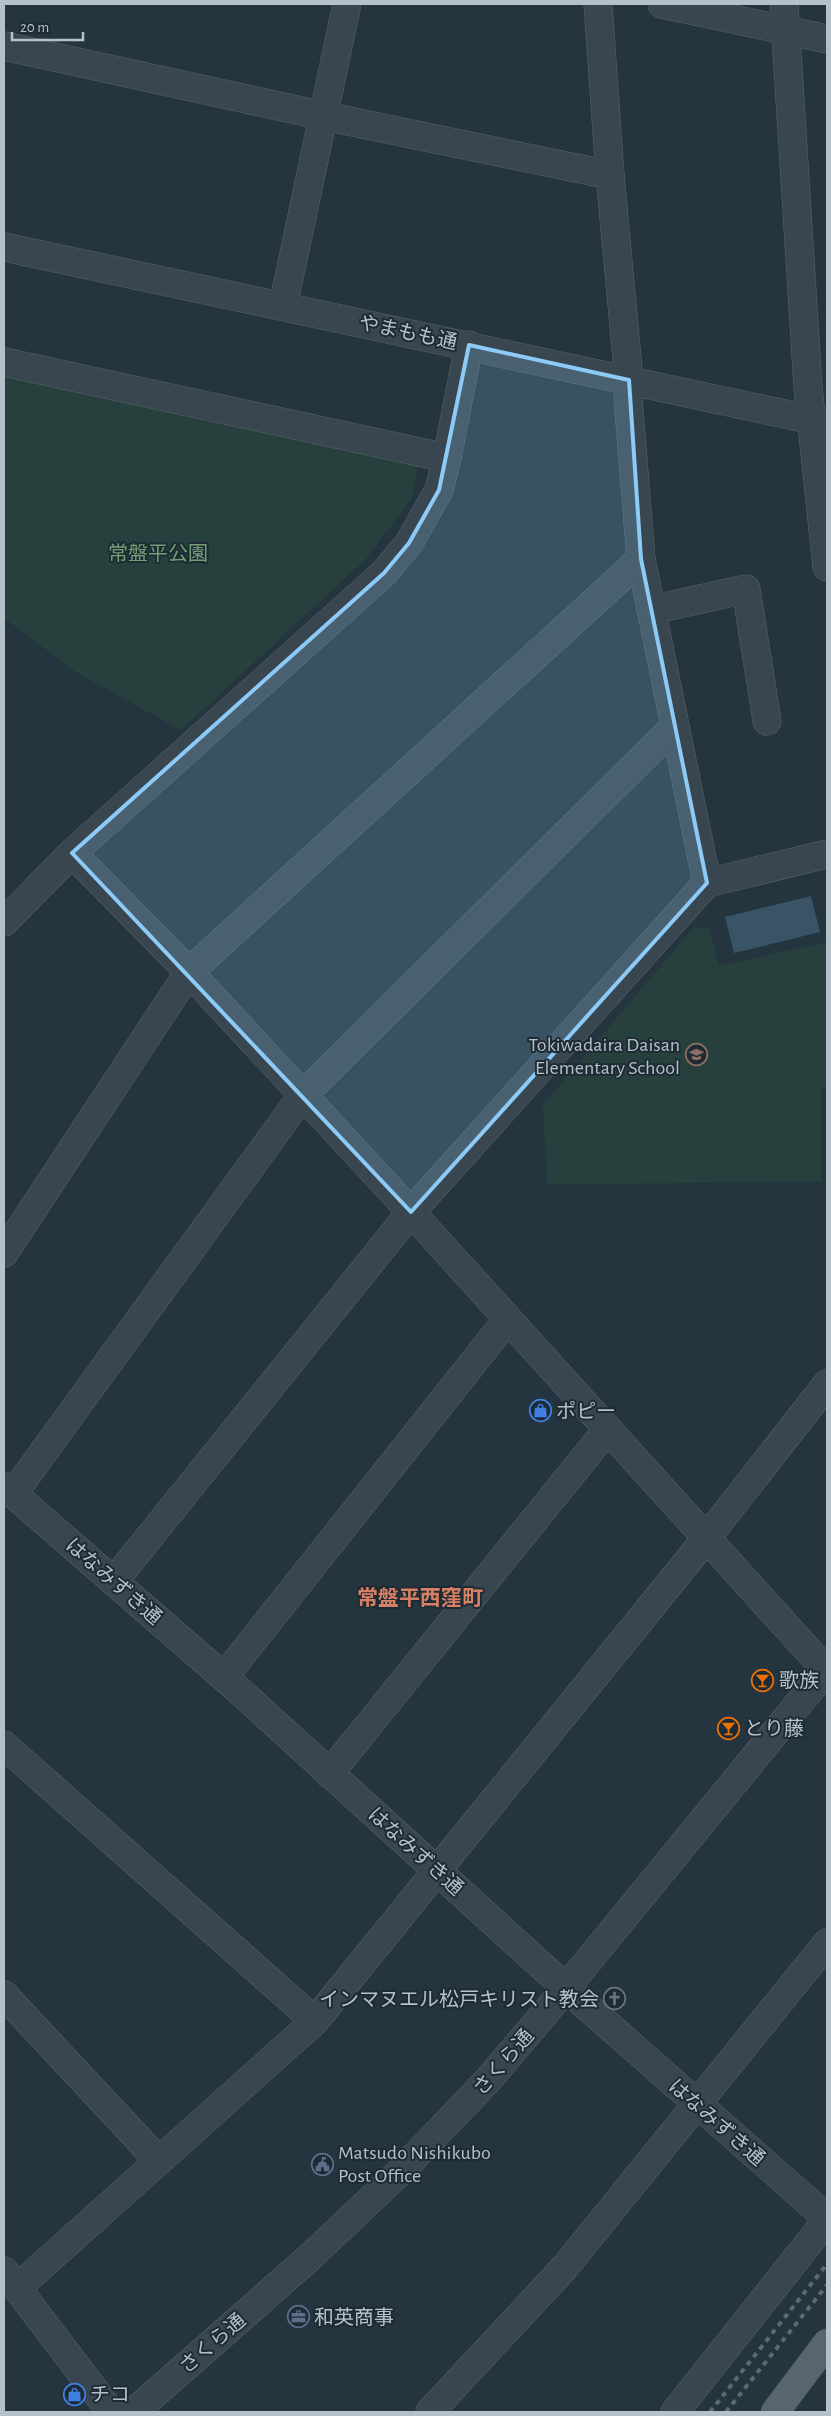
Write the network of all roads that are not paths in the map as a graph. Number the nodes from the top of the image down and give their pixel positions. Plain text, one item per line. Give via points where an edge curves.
1 (348, 4) edge
2 (598, 4) edge
3 (662, 4) edge
4 (785, 17) edge
5 (827, 39) edge
6 (4, 46) edge
7 (324, 116) junction
8 (610, 175) junction
9 (4, 247) edge
10 (283, 306) junction
11 (469, 345) junction
12 (4, 362) edge
13 (629, 380) junction
14 (819, 421) edge
15 (447, 458) junction
16 (641, 559) junction
17 (827, 566) edge
18 (651, 610) junction
19 (767, 721) dead end
20 (675, 726) junction
21 (72, 852) junction
22 (827, 854) edge
23 (707, 882) junction
24 (4, 922) edge
25 (189, 972) junction
26 (302, 1096) junction
27 (410, 1212) junction
28 (4, 1253) edge
29 (507, 1320) junction
30 (827, 1384) edge
31 (607, 1430) junction
32 (8, 1490) edge
33 (705, 1540) junction
34 (114, 1580) junction
35 (826, 1669) edge
36 (224, 1677) junction
37 (4, 1745) edge
38 (329, 1774) junction
39 (438, 1870) junction
40 (827, 1943) edge
41 (566, 1988) junction
42 (4, 1995) edge
43 (315, 2021) junction
44 (696, 2104) junction
45 (159, 2161) junction
46 (827, 2219) edge
47 (10, 2279) edge
48 (827, 2343) edge
49 (111, 2412) edge
50 (134, 2412) edge
51 (430, 2412) edge
52 (675, 2412) edge
53 (775, 2412) edge

1 - 7 street
2 - 8 street
3 - 4 street
4 - 5 street
4 - 14 street
6 - 7 street
7 - 8 street
7 - 10 street
8 - 13 street
9 - 10 street, やまもも通
10 - 11 street, やまもも通
11 - 13 street, やまもも通
11 - 15 street
12 - 15 street
13 - 14 street, やまもも通
13 - 16 street
14 - 17 street
15 - 21 street via 439,490 409,543 384,573
16 - 18 street
16 - 25 street
18 - 19 street via 746,589
18 - 20 street
20 - 23 street
20 - 26 street
21 - 24 street
21 - 25 street
22 - 23 street
23 - 27 street
25 - 26 street
25 - 28 street
26 - 27 street
26 - 32 street
27 - 29 street
27 - 34 street
29 - 31 street
29 - 36 street
30 - 33 street
31 - 33 street
31 - 38 street
32 - 34 street, はなみずき通
33 - 35 street
33 - 39 street
34 - 36 street, はなみずき通
35 - 41 street, さくら通
36 - 38 street, はなみずき通
37 - 43 street
38 - 39 street, はなみずき通
39 - 41 street, はなみずき通
39 - 43 street
40 - 44 street
41 - 44 street, はなみずき通
41 - 50 street, さくら通 via 489,2079 402,2170 310,2258
42 - 45 street
43 - 45 street
44 - 46 street, はなみずき通
44 - 51 street via 565,2268
45 - 47 street
46 - 52 street
47 - 49 street
48 - 53 main road

